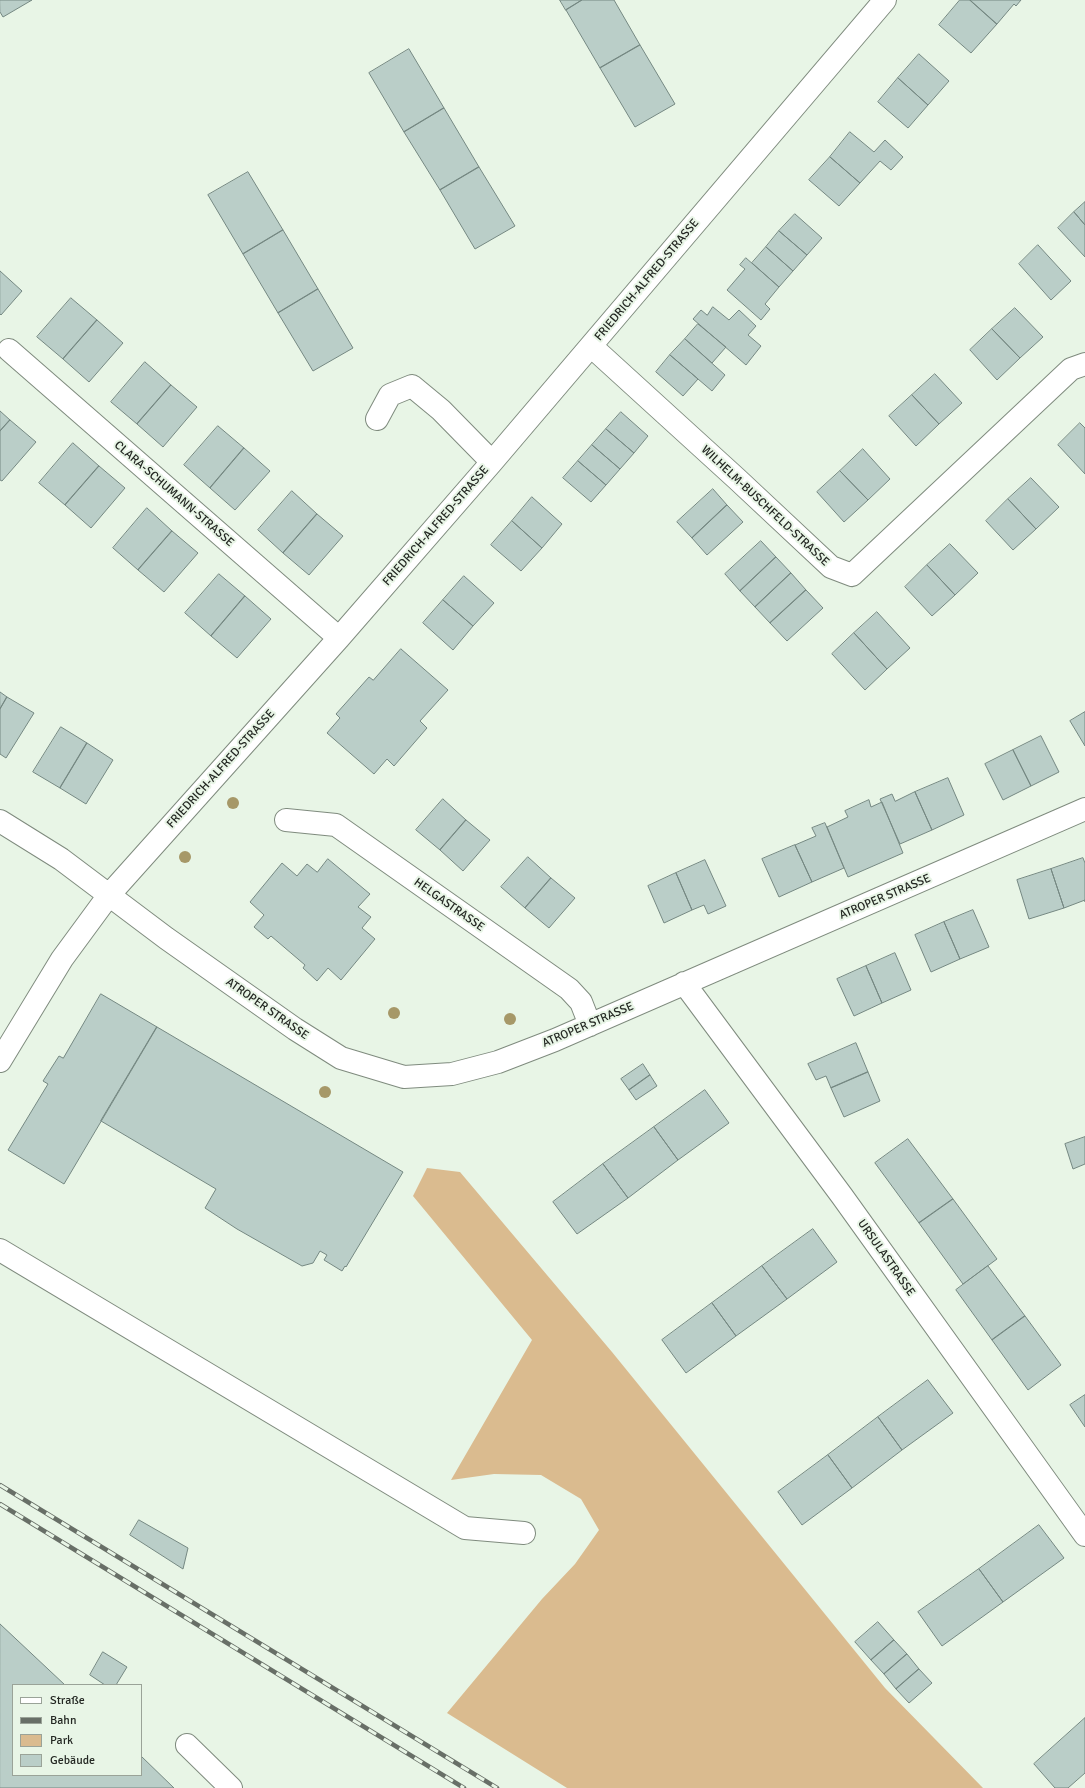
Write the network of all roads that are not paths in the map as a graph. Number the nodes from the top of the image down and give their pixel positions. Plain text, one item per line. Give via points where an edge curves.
1 (885, 0) edge
2 (591, 346) junction
3 (9, 350) dead end
4 (1085, 364) edge
5 (377, 419) dead end
6 (492, 462) junction
7 (339, 638) junction
8 (1085, 809) edge
9 (286, 820) dead end
10 (0, 821) edge
11 (109, 895) junction
12 (684, 983) junction
13 (590, 1025) junction
14 (0, 1061) edge
15 (0, 1250) edge
16 (1083, 1529) edge
17 (524, 1533) dead end
18 (187, 1745) dead end
19 (231, 1788) edge

1 - 2 street, FRIEDRICH-ALFRED-STRASSE
2 - 4 street, WILHELM-BUSCHFELD-STRASSE via 832,567 852,575 1071,369
2 - 6 street, FRIEDRICH-ALFRED-STRASSE
3 - 7 street, CLARA-SCHUMANN-STRASSE
5 - 6 street via 390,395 412,386 441,410
6 - 7 street, FRIEDRICH-ALFRED-STRASSE
7 - 11 street, FRIEDRICH-ALFRED-STRASSE
8 - 12 street, ATROPER STRASSE
9 - 13 street, HELGASTRASSE via 336,825 569,989 581,1002
10 - 11 street, ATROPER STRASSE via 61,859
11 - 13 street, ATROPER STRASSE via 205,966 341,1058 404,1077 452,1074 498,1062
11 - 14 street, FRIEDRICH-ALFRED-STRASSE via 62,960
12 - 13 street, ATROPER STRASSE
12 - 16 street, URSULASTRASSE
15 - 17 street via 465,1528
18 - 19 street

